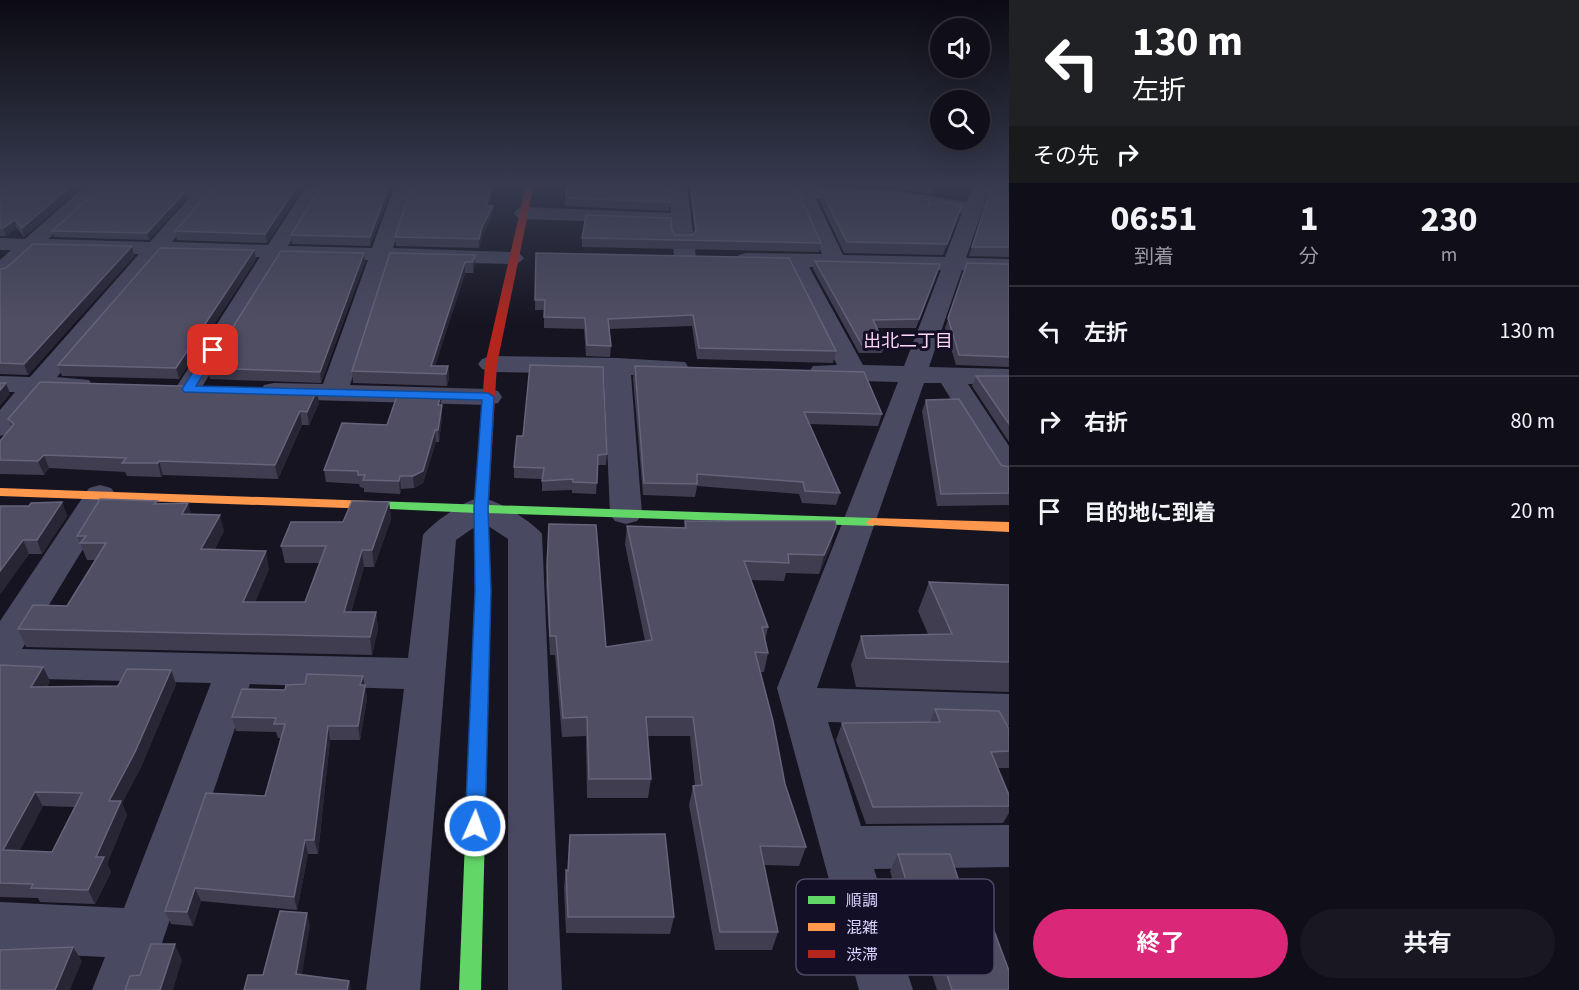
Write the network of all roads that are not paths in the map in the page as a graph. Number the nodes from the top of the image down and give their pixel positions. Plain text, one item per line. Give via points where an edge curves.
1 (45, 231) edge
2 (171, 231) edge
3 (288, 231) edge
4 (387, 231) edge
5 (519, 231) edge
6 (682, 231) edge
7 (822, 231) edge
8 (965, 231) edge
9 (0, 244) edge
10 (29, 245) junction
11 (156, 248) junction
12 (275, 252) junction
13 (379, 254) junction
14 (537, 255) edge
15 (513, 256) junction
16 (662, 258) edge
17 (685, 258) junction
18 (707, 259) edge
19 (729, 259) edge
20 (795, 260) junction
21 (835, 261) junction
22 (952, 264) junction
23 (1009, 265) edge
24 (0, 270) edge
25 (491, 364) junction
26 (617, 366) junction
27 (700, 369) edge
28 (795, 371) edge
29 (854, 373) junction
30 (914, 374) junction
31 (949, 375) junction
32 (1009, 377) edge
33 (0, 384) edge
34 (38, 385) junction
35 (107, 387) edge
36 (334, 392) junction
37 (488, 397) junction
38 (0, 427) edge
39 (1009, 469) edge
40 (0, 492) edge
41 (100, 495) junction
42 (481, 508) junction
43 (626, 513) junction
44 (858, 523) junction
45 (1009, 526) edge
46 (0, 652) edge
47 (0, 663) edge
48 (237, 669) junction
49 (424, 674) junction
50 (801, 705) junction
51 (1009, 710) edge
52 (1009, 846) edge
53 (844, 848) junction
54 (853, 879) edge
55 (0, 927) edge
56 (140, 934) junction
57 (882, 975) edge
58 (119, 990) edge
59 (393, 990) edge
60 (470, 990) edge
61 (535, 990) edge
62 (886, 990) edge

1 - 10 street
2 - 11 street
3 - 12 street
4 - 13 street
5 - 15 street
6 - 17 street
7 - 21 street
8 - 22 street
9 - 10 street
10 - 11 street
10 - 24 street
11 - 12 street
11 - 34 street
12 - 13 street
12 - 36 street via 176,389
13 - 15 street
13 - 36 street
14 - 15 street
15 - 25 street
16 - 17 street
17 - 18 street
19 - 20 street
20 - 21 street
20 - 29 street
21 - 22 street
22 - 23 street
22 - 30 street
25 - 26 street
25 - 37 street
26 - 27 street
26 - 43 street
28 - 29 street
29 - 30 street
30 - 31 street
30 - 44 street
31 - 32 street
31 - 39 street
33 - 34 street
34 - 35 street
34 - 38 street
36 - 37 street
37 - 42 street
40 - 41 street
41 - 42 street
41 - 46 street
42 - 43 street
42 - 49 street via 440,535
42 - 60 street via 483,591
42 - 61 street via 525,534
43 - 44 street
44 - 45 street
44 - 50 street via 797,688
47 - 48 street
48 - 49 street
48 - 56 street
49 - 59 street
50 - 51 street
50 - 53 street
52 - 53 street
53 - 54 street
55 - 56 street
56 - 58 street
57 - 62 street

